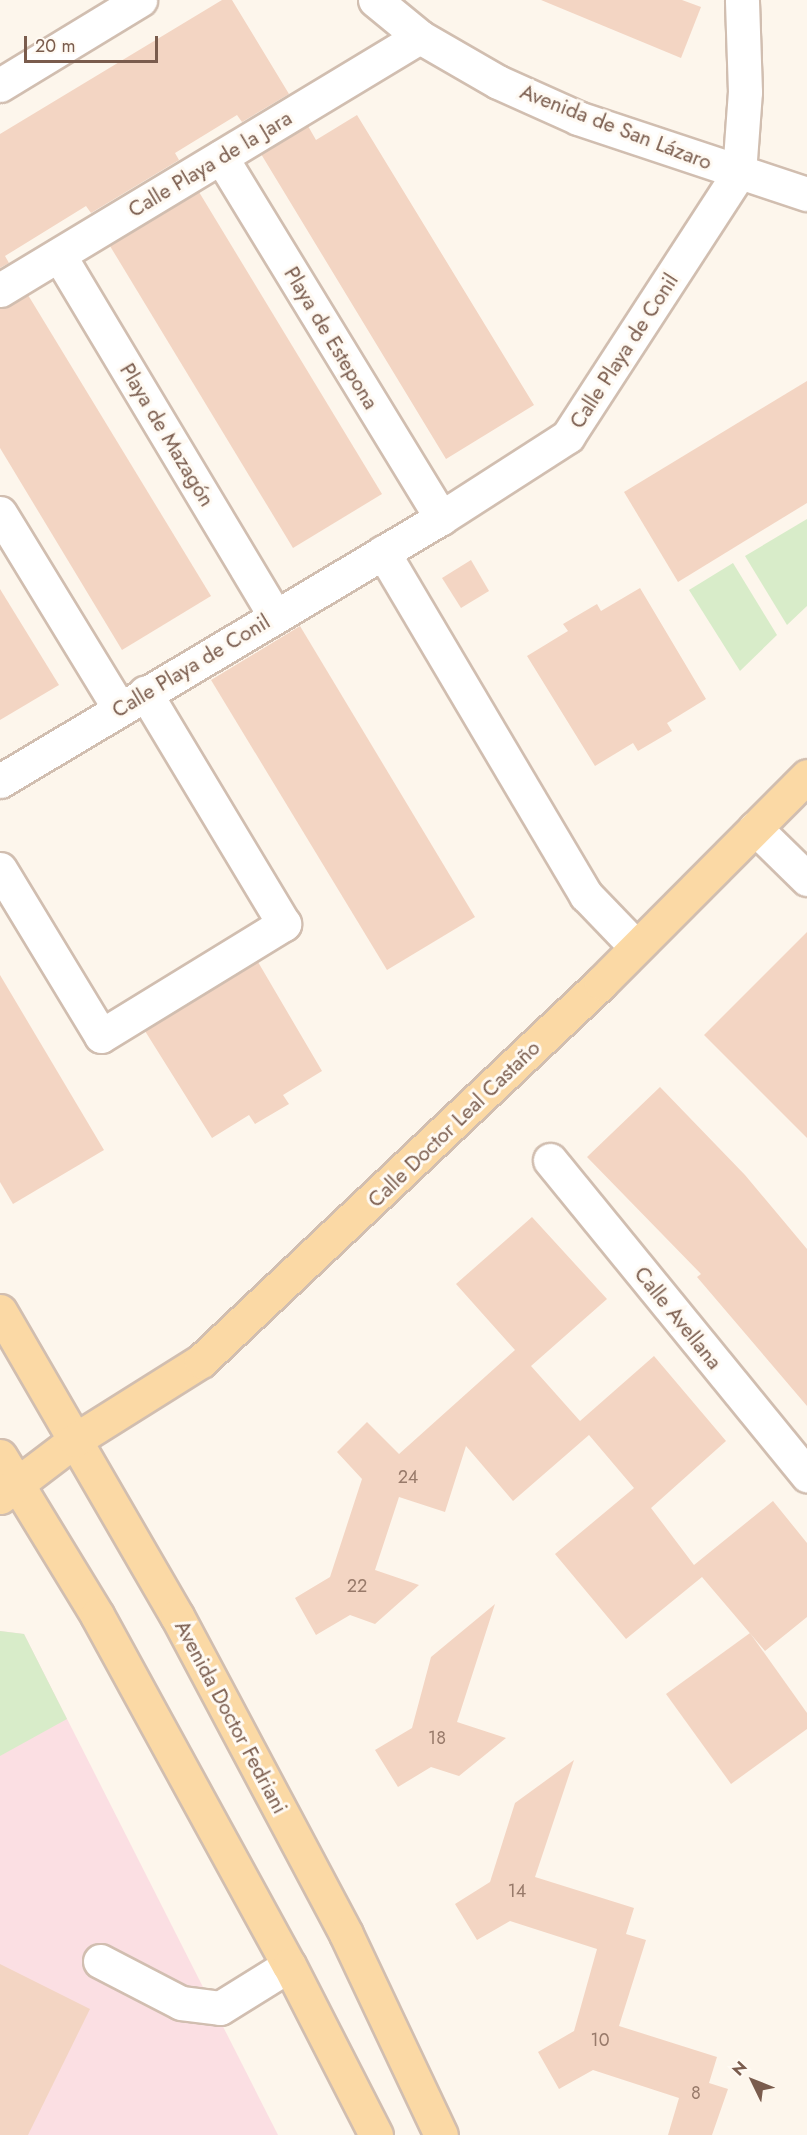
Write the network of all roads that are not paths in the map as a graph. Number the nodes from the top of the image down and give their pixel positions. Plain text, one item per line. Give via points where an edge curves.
1 (140, 0) edge
2 (375, 0) edge
3 (742, 0) edge
4 (420, 37) junction
5 (0, 85) edge
6 (221, 157) junction
7 (739, 173) junction
8 (807, 194) edge
9 (59, 255) junction
10 (0, 290) edge
11 (0, 513) edge
12 (441, 518) junction
13 (383, 552) junction
14 (275, 616) junction
15 (132, 700) junction
16 (807, 777) edge
17 (0, 781) edge
18 (755, 828) junction
19 (0, 869) edge
20 (807, 879) edge
21 (636, 947) junction
22 (550, 1160) dead end
23 (0, 1311) edge
24 (75, 1440) junction
25 (0, 1456) edge
26 (807, 1475) edge
27 (8, 1490) edge
28 (100, 1961) dead end
29 (289, 1965) junction
30 (375, 2135) edge
31 (441, 2135) edge

1 - 5 street
2 - 4 street, Avenida de San Lázaro
3 - 7 street via 745,92
4 - 6 street, Calle Playa de la Jara
4 - 7 street, Avenida de San Lázaro via 498,82 578,118
6 - 9 street, Calle Playa de la Jara
6 - 12 street, Playa de Estepona
7 - 8 street, Avenida de San Lázaro
7 - 12 street, Calle Playa de Conil via 568,436
9 - 10 street, Calle Playa de la Jara
9 - 14 street, Playa de Mazagón
11 - 15 street
12 - 13 street, Calle Playa de Conil
13 - 14 street, Calle Playa de Conil
13 - 21 street via 586,895
14 - 15 street, Calle Playa de Conil
15 - 17 street, Calle Playa de Conil
15 - 19 street via 284,924 101,1036
16 - 18 main road, Calle Doctor Leal Castaño
18 - 20 street
18 - 21 main road, Calle Doctor Leal Castaño
21 - 24 main road, Calle Doctor Leal Castaño via 404,1173 201,1361
22 - 26 street, Calle Avellana
23 - 24 main road, Avenida Doctor Fedriani
24 - 27 main road, Calle Doctor Leal Castaño
24 - 31 main road, Avenida Doctor Fedriani via 177,1616 346,1934
25 - 27 main road
27 - 29 main road via 97,1615
28 - 29 street via 181,2002 220,2008
29 - 30 main road

